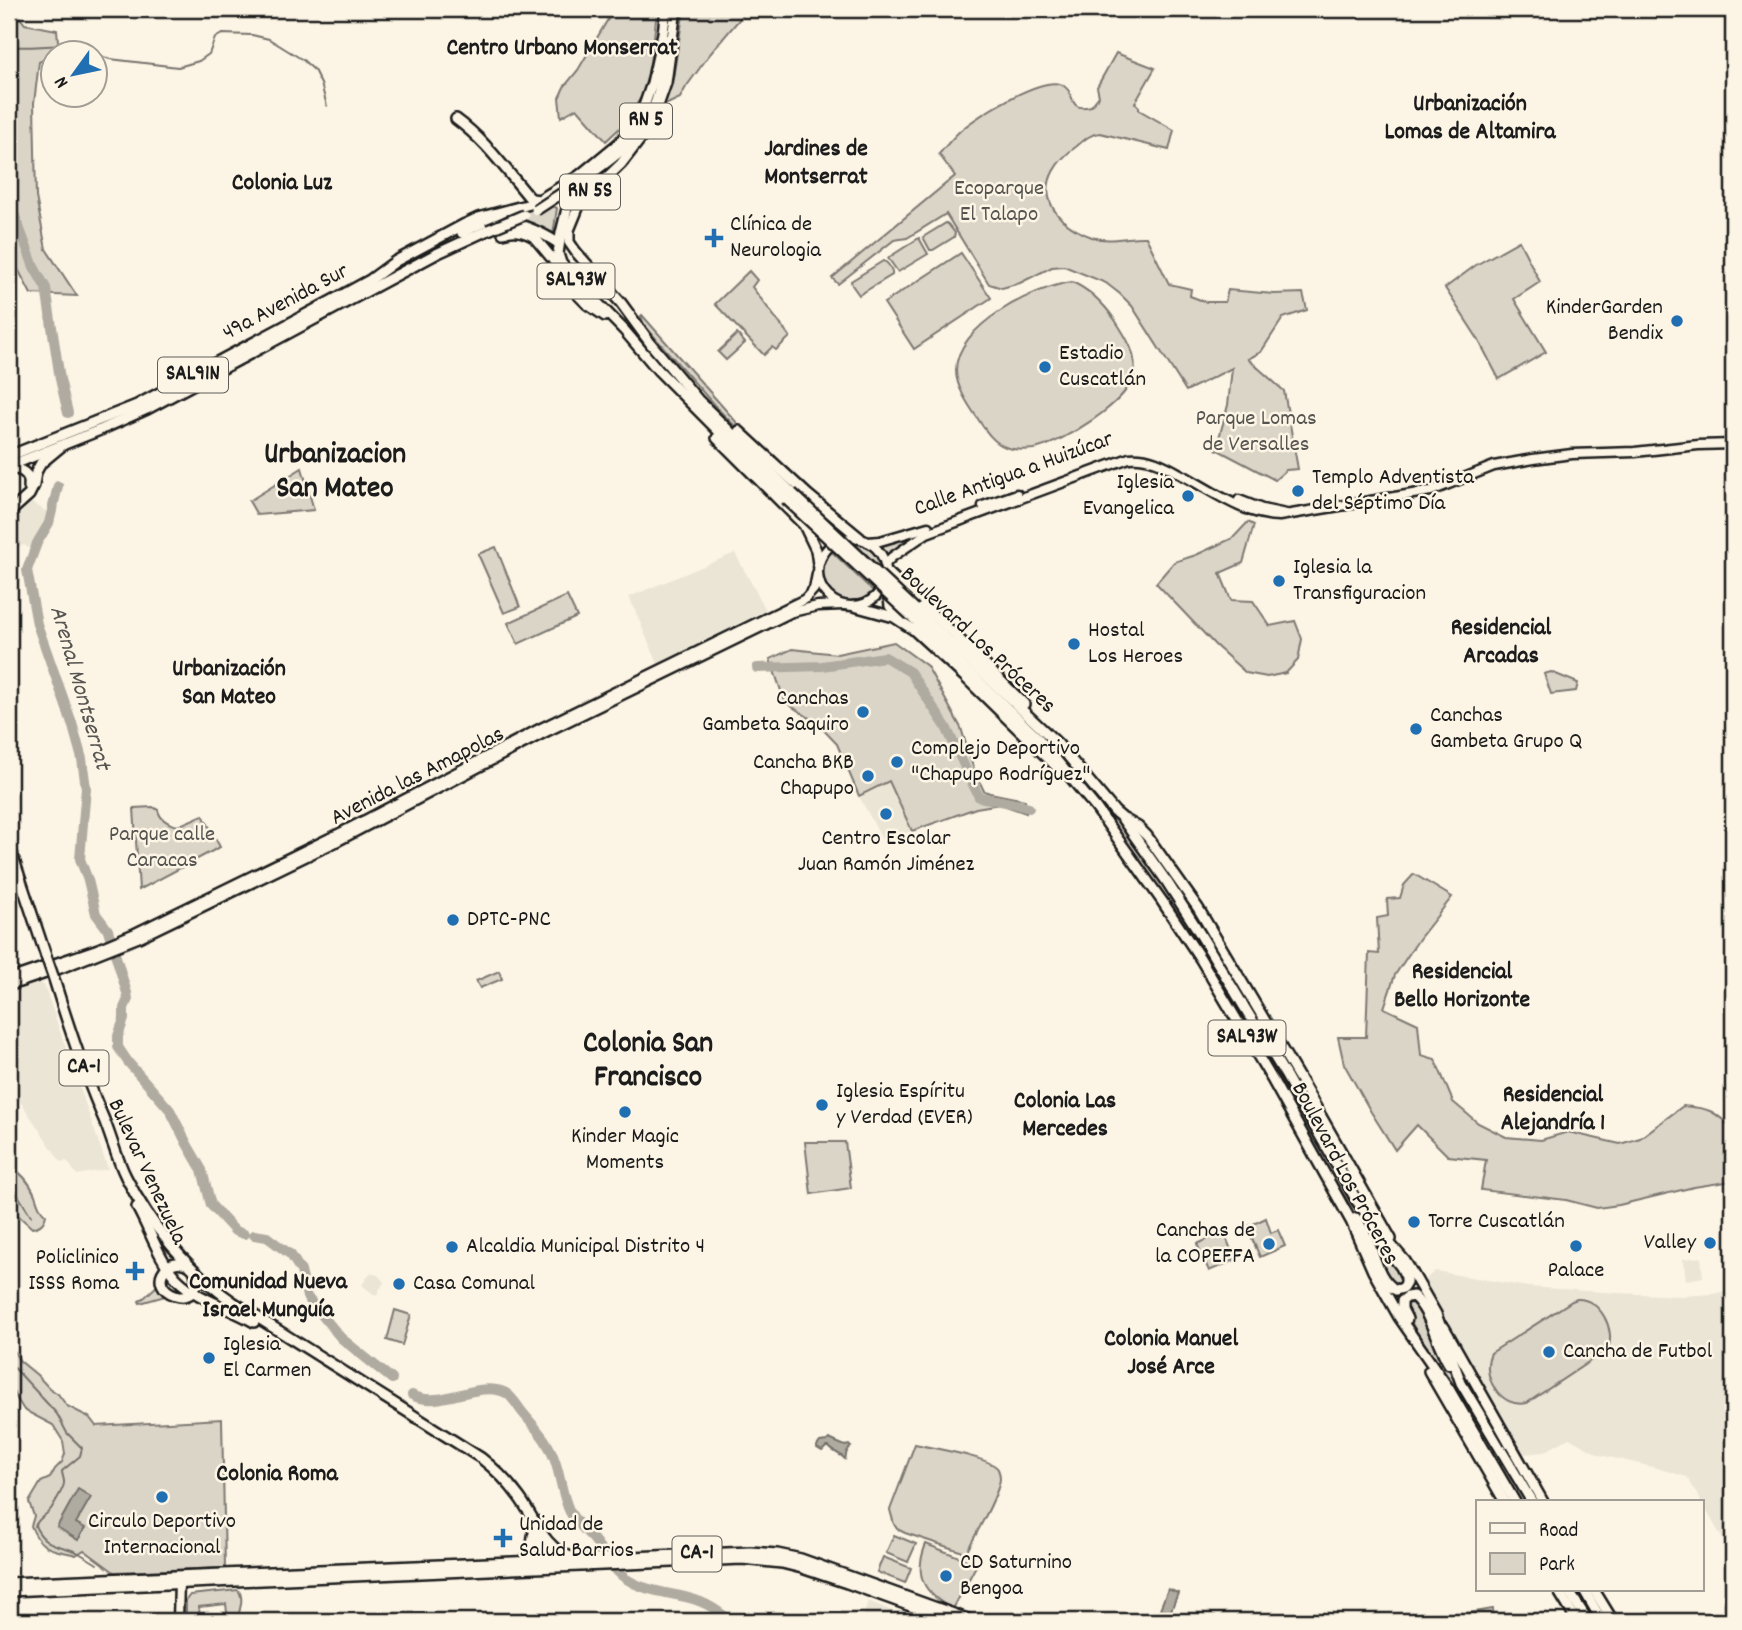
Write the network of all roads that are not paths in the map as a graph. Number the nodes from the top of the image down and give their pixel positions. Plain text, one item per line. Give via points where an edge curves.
1 (666, 9) edge
2 (676, 9) edge
3 (673, 30) junction
4 (456, 119) dead end
5 (576, 181) junction
6 (541, 200) junction
7 (498, 213) joint
8 (488, 230) joint
9 (506, 232) dead end
10 (558, 243) dead end
11 (559, 275) dead end
12 (370, 280) junction
13 (602, 307) junction
14 (640, 309) dead end
15 (624, 330) junction
16 (651, 344) junction
17 (658, 370) junction
18 (689, 389) junction
19 (64, 444) junction
20 (1733, 444) edge
21 (9, 456) edge
22 (9, 467) edge
23 (789, 496) junction
24 (825, 510) junction
25 (9, 513) edge
26 (1286, 514) junction
27 (804, 525) junction
28 (864, 540) junction
29 (818, 564) junction
30 (886, 568) junction
31 (817, 574) junction
32 (910, 593) junction
33 (843, 605) junction
34 (854, 606) junction
35 (910, 616) junction
36 (1057, 743) junction
37 (1121, 817) junction
38 (9, 845) edge
39 (9, 860) edge
40 (125, 941) junction
41 (44, 957) junction
42 (76, 959) junction
43 (50, 976) junction
44 (9, 979) edge
45 (9, 986) edge
46 (1302, 1083) junction
47 (1302, 1104) junction
48 (1325, 1174) junction
49 (1357, 1201) junction
50 (1405, 1261) junction
51 (168, 1266) junction
52 (192, 1267) junction
53 (192, 1291) junction
54 (1436, 1314) junction
55 (1408, 1332) junction
56 (1461, 1383) junction
57 (1449, 1389) junction
58 (1504, 1500) edge
59 (1514, 1500) edge
60 (1531, 1500) edge
61 (1543, 1500) edge
62 (529, 1521) junction
63 (578, 1559) junction
64 (524, 1562) junction
65 (548, 1564) junction
66 (179, 1580) junction
67 (9, 1583) edge
68 (9, 1591) edge
69 (1560, 1592) edge
70 (1569, 1592) edge
71 (1585, 1592) edge
72 (1595, 1592) edge
73 (178, 1621) edge
74 (952, 1621) edge
75 (973, 1621) edge
76 (1577, 1621) edge
77 (1588, 1621) edge
78 (1602, 1621) edge
79 (1613, 1621) edge

1 - 5 main road, RN 5 via 644,106 629,131
2 - 3 main road, RN 5
3 - 5 main road, RN 5 via 656,101 646,121 628,145
3 - 16 main road, Boulevard Los Próceres / RN 5S via 666,83 651,124 621,164 580,203 568,235 572,247
4 - 6 main road via 529,197
5 - 6 main road, 49a Avenida Sur / RN 5
5 - 8 main road, 49a Avenida Sur / RN 5, bridge via 544,205
5 - 13 main road, Boulevard Los Próceres / SAL93W via 558,254 564,267
6 - 7 main road, 49a Avenida Sur / RN 5
7 - 12 main road, 49a Avenida Sur / SAL91N via 465,224
8 - 19 main road, 49a Avenida Sur / SAL91N via 135,415
9 - 13 main road via 534,237 587,298
10 - 12 main road, bridge via 518,225 489,221
11 - 15 main road via 587,304
12 - 21 main road, 49a Avenida Sur / SAL91N via 137,405
13 - 15 main road, Boulevard Los Próceres / SAL93W
14 - 16 main road via 641,326
15 - 17 main road, Boulevard Los Próceres / SAL93W
16 - 18 main road, Boulevard Los Próceres / SAL93W
17 - 23 main road, Boulevard Los Próceres / SAL93W
17 - 27 main road via 714,435
18 - 23 main road, Boulevard Los Próceres / SAL93W
18 - 24 main road
19 - 22 main road, 49a Avenida Sur / SAL91N
19 - 25 main road via 41,463 32,495
20 - 26 main road, Calle Antigua a Huizúcar via 1533,459 1494,466 1431,491
22 - 25 main road via 26,473 30,480 27,492
23 - 35 main road, Boulevard Los Próceres / SAL93W, bridge
24 - 27 main road via 833,521 830,533 819,535
24 - 28 main road
26 - 28 main road, Calle Antigua a Huizúcar via 1243,502 1161,458 1129,453 919,531 880,541
26 - 30 main road, Calle Antigua a Huizúcar via 1250,511 1161,463 1129,458 927,533 891,557
27 - 29 main road
28 - 29 main road via 845,538 831,544
28 - 30 main road via 877,549
29 - 31 main road
30 - 32 main road
30 - 34 main road via 877,595
31 - 33 main road via 824,592
31 - 40 main road, Avenida las Amapolas via 814,589 805,599
32 - 35 main road via 898,590 889,599 890,606
32 - 36 main road via 1001,680
33 - 34 main road
33 - 40 main road, Avenida las Amapolas via 792,612 544,733 334,843
34 - 35 main road
35 - 36 main road, Boulevard Los Próceres / SAL93W
35 - 48 main road, Boulevard Los Próceres / SAL93W via 1096,808 1194,950
36 - 37 main road, Boulevard Los Próceres / SAL93W
37 - 46 main road via 1147,836 1198,908
37 - 47 main road, Boulevard Los Próceres / SAL93W via 1167,882
38 - 41 main road, Bulevar Venezuela / CA-1
39 - 41 main road, Bulevar Venezuela / CA-1
40 - 42 main road, Avenida las Amapolas
41 - 43 main road, Bulevar Venezuela / CA-1, bridge
42 - 44 main road, Avenida las Amapolas
42 - 45 main road, Avenida las Amapolas
43 - 51 main road, Bulevar Venezuela / CA-1 via 69,1043 123,1182
43 - 52 main road, Bulevar Venezuela / CA-1 via 126,1176 151,1218
46 - 47 main road
46 - 50 main road
47 - 49 main road, Boulevard Los Próceres / SAL93W
48 - 49 main road via 1363,1229 1388,1284 1401,1289 1406,1283 1404,1272
48 - 55 main road, Boulevard Los Próceres / SAL93W
49 - 50 main road, Boulevard Los Próceres / SAL93W
50 - 54 main road, Boulevard Los Próceres / SAL93W
51 - 52 main road via 178,1262
51 - 53 main road, Bulevar Venezuela / CA-1
51 - 53 main road, CA-1 via 162,1277 166,1290 179,1296
52 - 53 main road via 196,1279
52 - 63 main road, Bulevar Venezuela / CA-1 via 233,1302 481,1458 519,1496 550,1545
53 - 62 main road, Bulevar Venezuela / CA-1 via 255,1322 479,1462 509,1489
54 - 56 main road, Boulevard Los Próceres / SAL93W
54 - 61 main road
55 - 57 main road, Boulevard Los Próceres / SAL93W
55 - 58 main road
56 - 57 main road via 1418,1301 1413,1296 1404,1298 1404,1315
56 - 60 main road, Boulevard Los Próceres / SAL93W
57 - 59 main road, Boulevard Los Próceres / SAL93W
62 - 64 main road via 533,1541
62 - 65 main road, Bulevar Venezuela / CA-1
63 - 65 main road, CA-1
63 - 75 main road, CA-1 via 743,1552 791,1556
64 - 65 main road
64 - 66 main road
65 - 66 main road
65 - 74 main road, CA-1 via 742,1559 782,1563
66 - 67 main road
66 - 68 main road
66 - 73 main road
69 - 76 main road
70 - 77 main road
71 - 78 main road
72 - 79 main road

